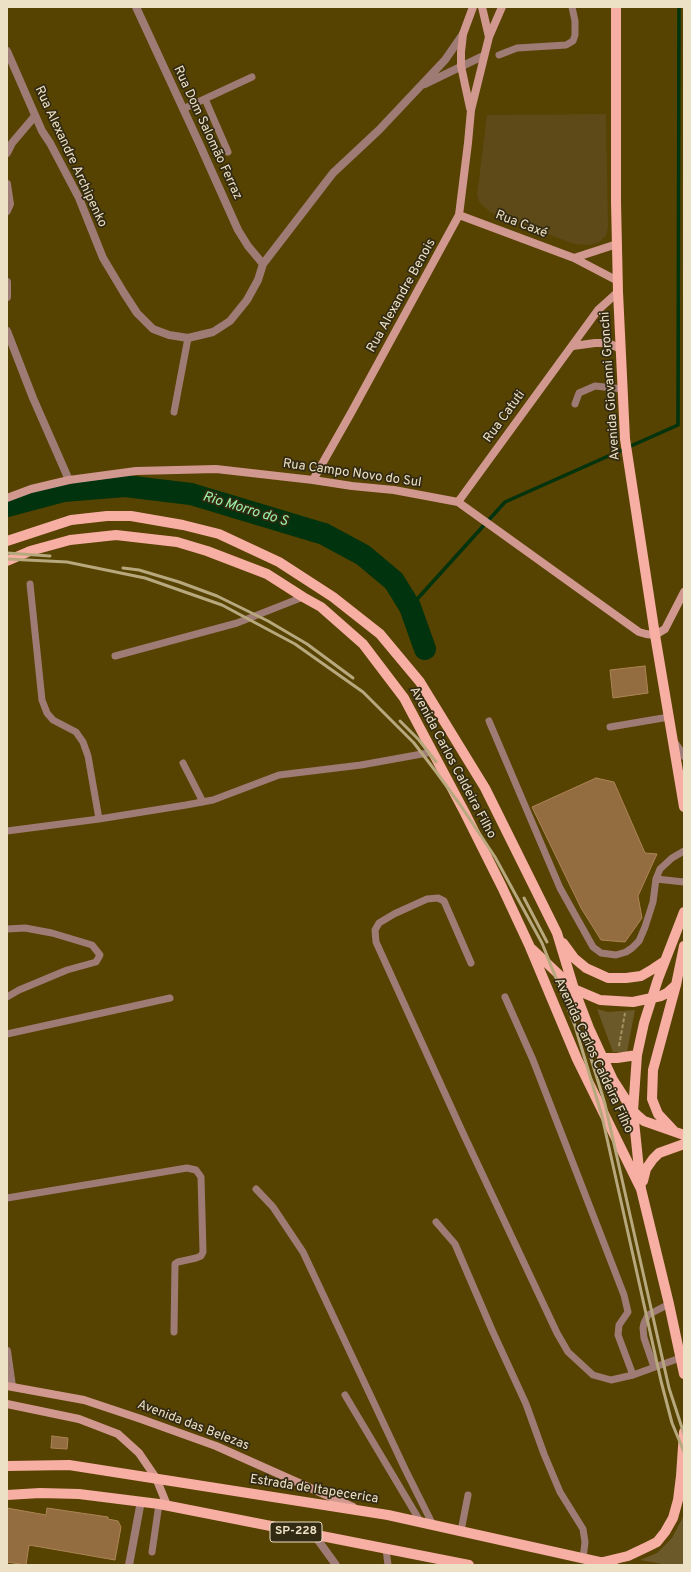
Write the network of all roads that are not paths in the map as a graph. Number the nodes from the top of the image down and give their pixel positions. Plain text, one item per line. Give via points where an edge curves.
1 (136, 7) edge
2 (473, 7) edge
3 (483, 7) edge
4 (502, 7) edge
5 (572, 7) edge
6 (616, 7) edge
7 (468, 18) junction
8 (463, 34) junction
9 (489, 37) junction
10 (7, 51) edge
11 (499, 55) dead end
12 (484, 56) junction
13 (461, 66) junction
14 (252, 77) dead end
15 (419, 87) junction
16 (205, 99) junction
17 (183, 109) junction
18 (471, 110) junction
19 (35, 116) junction
20 (228, 152) dead end
21 (7, 153) edge
22 (7, 184) edge
23 (7, 212) edge
24 (459, 215) junction
25 (617, 244) junction
26 (574, 258) junction
27 (263, 264) junction
28 (618, 281) junction
29 (7, 282) edge
30 (618, 292) junction
31 (7, 297) edge
32 (7, 331) edge
33 (188, 338) junction
34 (573, 346) junction
35 (621, 349) junction
36 (623, 389) junction
37 (575, 404) dead end
38 (174, 412) dead end
39 (69, 480) junction
40 (313, 480) junction
41 (7, 498) edge
42 (458, 502) junction
43 (7, 541) edge
44 (7, 561) edge
45 (30, 584) dead end
46 (684, 592) edge
47 (303, 597) junction
48 (655, 635) junction
49 (115, 656) dead end
50 (669, 717) junction
51 (489, 721) dead end
52 (610, 727) dead end
53 (674, 742) junction
54 (433, 752) junction
55 (684, 756) edge
56 (184, 763) dead end
57 (203, 802) junction
58 (684, 807) edge
59 (99, 820) junction
60 (7, 831) edge
61 (684, 851) edge
62 (656, 879) junction
63 (684, 882) edge
64 (684, 912) edge
65 (7, 929) edge
66 (557, 933) junction
67 (684, 946) edge
68 (530, 947) junction
69 (665, 961) junction
70 (471, 963) dead end
71 (676, 985) junction
72 (574, 989) junction
73 (7, 997) edge
74 (505, 997) dead end
75 (170, 998) dead end
76 (652, 998) junction
77 (7, 1034) edge
78 (637, 1055) junction
79 (602, 1058) junction
80 (633, 1111) junction
81 (679, 1134) edge
82 (684, 1144) edge
83 (256, 1189) dead end
84 (641, 1189) junction
85 (7, 1198) edge
86 (436, 1222) dead end
87 (669, 1304) junction
88 (174, 1332) dead end
89 (7, 1351) edge
90 (680, 1358) junction
91 (654, 1368) junction
92 (633, 1374) junction
93 (684, 1374) edge
94 (10, 1386) edge
95 (344, 1395) dead end
96 (7, 1404) edge
97 (684, 1432) edge
98 (7, 1466) edge
99 (156, 1478) junction
100 (7, 1495) edge
101 (468, 1495) dead end
102 (141, 1501) junction
103 (163, 1504) junction
104 (362, 1512) junction
105 (420, 1521) junction
106 (433, 1525) junction
107 (461, 1531) junction
108 (315, 1536) junction
109 (386, 1549) junction
110 (152, 1552) dead end
111 (583, 1559) junction
112 (448, 1563) edge
113 (601, 1563) junction
114 (129, 1565) edge
115 (336, 1565) edge
116 (388, 1565) edge
117 (469, 1565) edge
118 (613, 1565) edge

1 - 17 street, Rua Dom Salomão Ferraz
2 - 7 street, Rua Alexandre Benois
3 - 7 street
3 - 9 street, Rua Alexandre Benois
4 - 9 street
5 - 11 lane via 575,21 573,41 566,45 517,48
6 - 25 main road, Avenida Giovanni Gronchi
7 - 8 street, Rua Alexandre Benois
8 - 13 street, Rua Alexandre Benois
8 - 15 street, Rua Alexandre Archipenko via 445,60
9 - 12 street, Rua Alexandre Benois
10 - 19 street, Rua Alexandre Archipenko
12 - 13 street, Rua Alexandre Archipenko
12 - 18 street, Rua Alexandre Benois
13 - 15 street, Rua Alexandre Archipenko
13 - 18 street, Rua Alexandre Benois
14 - 16 lane
15 - 27 street, Rua Alexandre Archipenko via 334,174
16 - 17 lane
16 - 20 lane
17 - 27 street, Rua Dom Salomão Ferraz via 238,230
18 - 24 street, Rua Alexandre Benois
19 - 21 street via 12,143
19 - 33 street, Rua Alexandre Archipenko via 79,198 103,258 137,313 153,329 169,336
22 - 23 street via 10,204
24 - 26 street, Rua Caxé
24 - 40 street, Rua Alexandre Benois
25 - 26 street
25 - 28 main road, Avenida Giovanni Gronchi
26 - 28 street, Rua Caxé
27 - 33 street, Rua Alexandre Archipenko via 247,300 230,321 213,332
28 - 30 main road, Avenida Giovanni Gronchi
29 - 31 street
30 - 34 street, Rua Catuti via 598,310
30 - 35 main road, Avenida Giovanni Gronchi
32 - 39 street
33 - 38 lane
34 - 35 street via 608,343
34 - 42 street, Rua Catuti
35 - 36 main road, Avenida Giovanni Gronchi
36 - 37 lane via 595,386 579,393
36 - 48 main road, Avenida Giovanni Gronchi via 625,439
39 - 40 street, Rua Campo Novo do Sul via 136,471 216,469
39 - 41 street, Rua Campo Novo do Sul
40 - 42 street, Rua Campo Novo do Sul via 394,490
42 - 48 street, Rua Campo Novo do Sul via 639,632
43 - 66 main road, Avenida Carlos Caldeira Filho via 71,520 131,516 219,534 279,562 333,597 380,634 420,682 485,788
44 - 47 main road, Avenida Carlos Caldeira Filho via 30,551 70,540 116,535 177,542 267,574
45 - 59 lane via 42,700 53,720 76,732 83,742 88,756
46 - 48 street via 665,629
47 - 49 lane via 237,623
47 - 54 main road, Avenida Carlos Caldeira Filho via 321,607 363,644 404,698
48 - 50 main road, Avenida Giovanni Gronchi
50 - 52 lane
50 - 53 main road, Avenida Giovanni Gronchi
51 - 62 lane via 560,888 593,947 601,953 616,955 632,948 645,927 653,902
53 - 55 street
53 - 58 main road, Avenida Giovanni Gronchi
54 - 57 lane via 361,765 279,775
54 - 68 main road, Avenida Carlos Caldeira Filho via 499,880
56 - 57 lane
57 - 59 lane
59 - 60 lane
61 - 62 lane via 660,869
62 - 63 lane
64 - 69 main road
65 - 73 lane via 25,928 52,933 92,945 100,955 96,962 67,970
66 - 69 main road via 574,958 586,968 608,978 641,976
66 - 72 main road, Avenida Carlos Caldeira Filho
67 - 71 main road
68 - 72 main road
68 - 84 main road, Avenida Carlos Caldeira Filho via 577,1059
69 - 76 main road
70 - 92 lane via 444,901 438,898 427,899 394,914 379,923 375,930 376,942 462,1131 568,1352 593,1375 611,1380
71 - 76 main road via 667,993
71 - 81 main road via 653,1070 652,1099 658,1114
72 - 76 main road via 600,1000 633,1002
72 - 79 main road, Avenida Carlos Caldeira Filho
74 - 92 lane via 538,1074 624,1295 628,1312 619,1325 618,1335
75 - 77 lane
76 - 78 main road
78 - 79 main road
78 - 80 main road
79 - 80 main road, Avenida Carlos Caldeira Filho
80 - 81 main road via 644,1121
80 - 84 main road
82 - 84 main road via 659,1153 653,1159 646,1169
83 - 106 lane via 273,1207 303,1252
84 - 87 main road
85 - 88 lane via 187,1168 196,1170 201,1177 203,1252 201,1256 175,1264
86 - 111 lane via 455,1244 526,1404 560,1492 583,1529
87 - 90 main road
87 - 91 lane via 648,1315 644,1323 644,1338
89 - 94 street
90 - 91 lane
90 - 93 main road
91 - 92 lane
94 - 104 street, Avenida das Belezas via 84,1400 141,1419 216,1446
95 - 105 lane
96 - 99 street via 79,1419 118,1434 139,1453
97 - 113 main road via 678,1500 674,1518 666,1532 647,1548
98 - 99 main road, Estrada de Itapecerica / SP-228 via 69,1465
99 - 103 street
99 - 104 main road, Estrada de Itapecerica / SP-228
100 - 102 main road, SP-228 via 79,1494
101 - 107 lane
102 - 103 main road, SP-228
102 - 114 street
103 - 108 main road, SP-228
103 - 110 lane
104 - 105 main road, Estrada de Itapecerica / SP-228
105 - 106 main road, Estrada de Itapecerica / SP-228
106 - 107 main road, Estrada de Itapecerica / SP-228
107 - 111 main road, Estrada de Itapecerica / SP-228
108 - 109 main road, SP-228
108 - 115 street
109 - 112 main road, SP-228
109 - 116 lane
111 - 113 main road, Estrada de Itapecerica / SP-228
112 - 117 main road, SP-228
113 - 118 main road, Estrada de Itapecerica / SP-228

